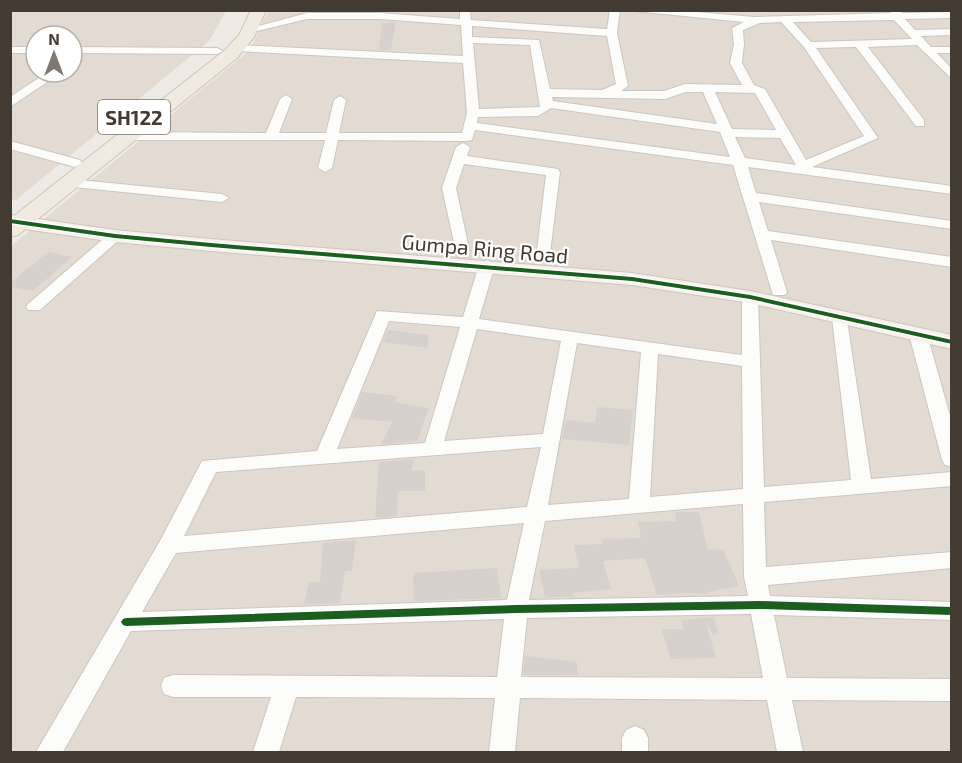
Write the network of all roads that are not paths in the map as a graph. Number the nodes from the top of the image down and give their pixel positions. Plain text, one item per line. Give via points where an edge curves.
1 (244, 10) edge
2 (259, 10) edge
3 (465, 10) edge
4 (615, 10) edge
5 (629, 10) edge
6 (686, 13) edge
7 (897, 14) edge
8 (798, 15) edge
9 (951, 15) edge
10 (784, 19) junction
11 (766, 20) junction
12 (467, 24) junction
13 (249, 30) junction
14 (951, 32) edge
15 (612, 33) junction
16 (912, 33) junction
17 (467, 40) junction
18 (858, 43) junction
19 (808, 45) junction
20 (925, 46) junction
21 (237, 48) junction
22 (84, 50) edge
23 (89, 50) junction
24 (951, 50) edge
25 (217, 51) junction
26 (84, 53) edge
27 (24, 55) edge
28 (468, 60) junction
29 (10, 62) edge
30 (950, 74) edge
31 (38, 84) edge
32 (708, 89) junction
33 (750, 89) junction
34 (607, 93) junction
35 (546, 98) junction
36 (286, 99) dead end
37 (340, 100) dead end
38 (10, 103) edge
39 (564, 105) junction
40 (920, 123) dead end
41 (470, 126) junction
42 (725, 131) junction
43 (783, 134) junction
44 (129, 135) junction
45 (271, 137) junction
46 (330, 138) junction
47 (14, 149) edge
48 (459, 159) junction
49 (739, 161) junction
50 (75, 163) junction
51 (325, 168) dead end
52 (804, 168) junction
53 (69, 183) junction
54 (951, 190) edge
55 (749, 196) junction
56 (222, 198) dead end
57 (16, 217) edge
58 (951, 225) edge
59 (760, 234) junction
60 (115, 236) junction
61 (462, 253) junction
62 (544, 259) junction
63 (951, 262) edge
64 (487, 266) junction
65 (779, 292) junction
66 (750, 297) junction
67 (34, 307) dead end
68 (840, 318) junction
69 (470, 323) junction
70 (951, 327) edge
71 (918, 334) junction
72 (570, 336) junction
73 (951, 342) edge
74 (650, 347) junction
75 (751, 362) junction
76 (552, 440) junction
77 (432, 451) junction
78 (324, 457) junction
79 (951, 460) edge
80 (951, 479) edge
81 (862, 487) junction
82 (753, 496) junction
83 (639, 506) junction
84 (534, 516) junction
85 (169, 545) junction
86 (951, 560) edge
87 (755, 577) junction
88 (760, 605) junction
89 (516, 609) junction
90 (951, 611) edge
91 (126, 622) junction
92 (173, 686) dead end
93 (286, 687) junction
94 (509, 689) junction
95 (776, 690) junction
96 (951, 690) edge
97 (49, 753) edge
98 (266, 753) edge
99 (502, 753) edge
100 (790, 753) edge

1 - 25 main road, SH122
2 - 13 main road
3 - 12 street
4 - 15 street
5 - 6 street
6 - 11 street
7 - 8 street
7 - 9 street
7 - 16 street
8 - 10 street
10 - 11 street
10 - 19 street
11 - 33 street via 737,28 736,63
12 - 13 street via 314,16
12 - 15 street
12 - 17 street
13 - 21 main road
14 - 16 street
15 - 34 street via 622,86
16 - 20 street
17 - 28 street
17 - 35 street via 535,42
18 - 19 street
18 - 20 street
18 - 40 street
19 - 52 street via 872,138
20 - 24 street
20 - 30 street
21 - 28 street
21 - 44 main road
22 - 23 street
23 - 25 street
23 - 26 street
25 - 50 main road, SH122
27 - 29 street
28 - 41 street
31 - 38 street
32 - 33 street
32 - 34 street via 685,88 665,94
32 - 42 street
33 - 43 street via 759,89
34 - 35 street
34 - 39 street
35 - 39 street
35 - 41 street via 545,109
36 - 45 street
37 - 46 street
39 - 42 street
41 - 46 street
41 - 48 street
41 - 49 street
42 - 43 street
42 - 49 street
43 - 52 street
44 - 45 street
44 - 53 main road
45 - 46 street
46 - 51 street
47 - 50 street
48 - 61 street via 449,195
48 - 62 street via 553,172
49 - 52 street
49 - 55 street
50 - 57 main road, SH122
52 - 54 street
53 - 56 street
53 - 57 main road
55 - 58 street
55 - 59 street
57 - 60 street, Gumpa Ring Road
57 - 61 street, Gumpa Ring Road
59 - 63 street
59 - 65 street
60 - 64 street, Gumpa Ring Road
60 - 67 street
61 - 62 street, Gumpa Ring Road
62 - 65 street, Gumpa Ring Road via 665,271
64 - 66 street, Gumpa Ring Road via 632,279
64 - 69 street
65 - 70 street, Gumpa Ring Road
66 - 68 street, Gumpa Ring Road
66 - 75 street
68 - 71 street, Gumpa Ring Road
68 - 81 street
69 - 72 street
69 - 77 street
69 - 78 street via 382,315
71 - 73 street, Gumpa Ring Road
71 - 79 street
72 - 74 street
72 - 76 street
74 - 75 street
74 - 83 street
75 - 82 street
76 - 77 street
76 - 84 street
77 - 78 street
78 - 85 street via 209,466
80 - 81 street
81 - 82 street
82 - 83 street
82 - 87 street
83 - 84 street
84 - 85 street
84 - 89 street
85 - 91 street
86 - 87 street
87 - 88 street
88 - 89 street
88 - 90 street
88 - 95 street
89 - 91 street
89 - 94 street
91 - 97 street
92 - 93 street
93 - 94 street
93 - 98 street
94 - 95 street
94 - 99 street
95 - 96 street
95 - 100 street

